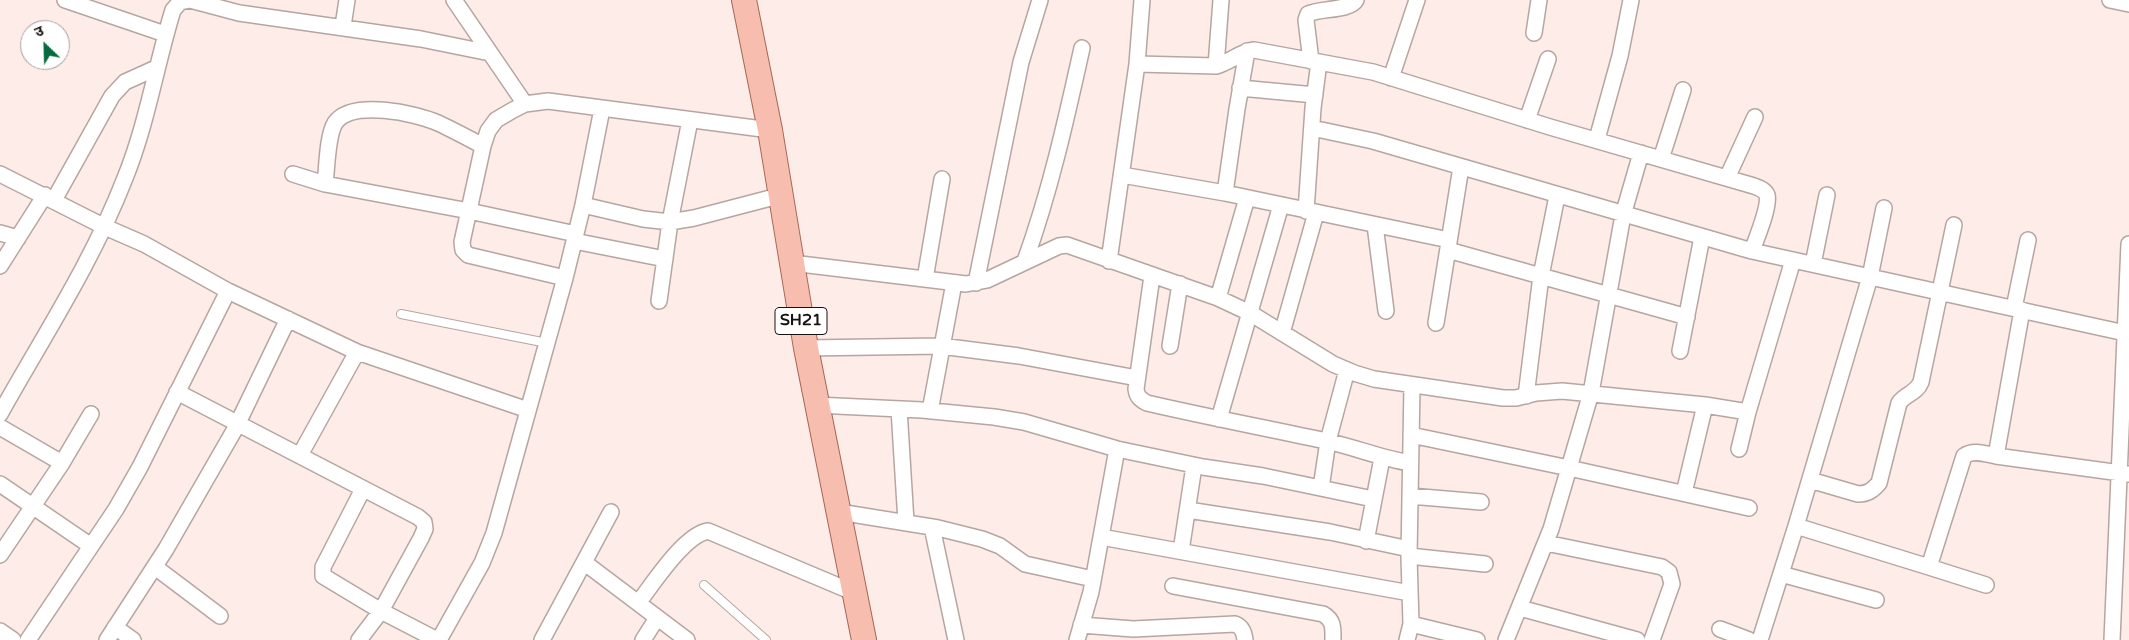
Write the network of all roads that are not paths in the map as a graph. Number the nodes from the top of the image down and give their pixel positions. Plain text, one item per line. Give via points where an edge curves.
1 (64, 0) edge
2 (348, 0) edge
3 (454, 0) edge
4 (744, 0) edge
5 (1040, 0) edge
6 (1142, 0) edge
7 (1221, 0) edge
8 (1356, 0) edge
9 (1417, 0) edge
10 (1539, 0) edge
11 (1631, 0) edge
12 (2110, 0) edge
13 (2129, 4) edge
14 (241, 6) edge
15 (343, 26) junction
16 (1534, 33) dead end
17 (165, 34) junction
18 (1082, 48) dead end
19 (1247, 51) junction
20 (490, 54) junction
21 (1548, 60) dead end
22 (1315, 61) junction
23 (1137, 64) junction
24 (1216, 66) junction
25 (156, 68) junction
26 (1390, 78) junction
27 (1240, 88) junction
28 (1683, 90) dead end
29 (1315, 95) junction
30 (525, 104) junction
31 (602, 109) junction
32 (1754, 116) dead end
33 (690, 120) junction
34 (1527, 120) junction
35 (1312, 128) junction
36 (770, 130) junction
37 (1597, 139) junction
38 (483, 146) junction
39 (1641, 153) junction
40 (1661, 159) junction
41 (1461, 167) junction
42 (0, 174) edge
43 (293, 174) dead end
44 (1122, 175) junction
45 (1727, 178) junction
46 (942, 180) dead end
47 (325, 184) junction
48 (1225, 193) junction
49 (782, 195) junction
50 (1827, 195) dead end
51 (1557, 196) junction
52 (49, 198) junction
53 (1247, 198) junction
54 (583, 204) junction
55 (1281, 205) junction
56 (1884, 208) dead end
57 (469, 211) junction
58 (1311, 212) junction
59 (1623, 215) junction
60 (670, 222) junction
61 (1374, 225) junction
62 (1954, 225) dead end
63 (105, 227) junction
64 (0, 233) edge
65 (1702, 237) junction
66 (18, 238) junction
67 (575, 238) junction
68 (2028, 240) dead end
69 (2129, 244) edge
70 (1449, 245) junction
71 (1752, 251) junction
72 (665, 259) junction
73 (1793, 260) junction
74 (1109, 261) junction
75 (1025, 262) junction
76 (792, 263) junction
77 (1813, 264) junction
78 (0, 266) edge
79 (1152, 276) junction
80 (1541, 276) junction
81 (1870, 277) junction
82 (565, 278) junction
83 (925, 279) junction
84 (976, 282) junction
85 (954, 283) junction
86 (1180, 284) junction
87 (228, 291) junction
88 (1940, 292) junction
89 (1608, 295) junction
90 (1218, 298) junction
91 (659, 300) dead end
92 (2018, 309) junction
93 (1386, 311) dead end
94 (1250, 313) junction
95 (401, 314) dead end
96 (1687, 317) junction
97 (288, 319) junction
98 (1436, 323) dead end
99 (1282, 333) junction
100 (2125, 333) junction
101 (547, 343) junction
102 (941, 346) junction
103 (1170, 346) dead end
104 (806, 348) junction
105 (357, 352) junction
106 (1680, 352) dead end
107 (1347, 370) junction
108 (1137, 378) junction
109 (1412, 385) junction
110 (177, 392) junction
111 (1591, 393) junction
112 (1526, 396) junction
113 (816, 405) junction
114 (1705, 405) junction
115 (899, 409) junction
116 (528, 410) junction
117 (930, 411) junction
118 (1748, 412) junction
119 (0, 414) edge
120 (91, 414) dead end
121 (1219, 419) junction
122 (238, 423) junction
123 (0, 427) edge
124 (1411, 435) junction
125 (1328, 441) junction
126 (1117, 449) junction
127 (1739, 449) dead end
128 (300, 455) junction
129 (1996, 456) junction
130 (1382, 458) junction
131 (62, 463) junction
132 (1410, 463) junction
133 (1194, 466) junction
134 (1569, 468) junction
135 (2124, 474) edge
136 (1810, 480) junction
137 (0, 484) edge
138 (1321, 488) junction
139 (363, 489) junction
140 (1684, 493) junction
141 (1410, 496) junction
142 (1373, 499) junction
143 (1481, 502) dead end
144 (33, 506) junction
145 (1748, 508) dead end
146 (1188, 510) junction
147 (611, 512) dead end
148 (839, 512) junction
149 (906, 522) junction
150 (932, 526) junction
151 (1796, 526) junction
152 (1101, 537) junction
153 (1366, 540) junction
154 (1546, 543) junction
155 (91, 546) junction
156 (1181, 552) junction
157 (1409, 553) junction
158 (0, 555) edge
159 (2122, 555) edge
160 (585, 563) junction
161 (1485, 564) dead end
162 (155, 567) junction
163 (1928, 567) junction
164 (1781, 574) junction
165 (1093, 579) junction
166 (704, 585) dead end
167 (1986, 585) dead end
168 (1173, 586) dead end
169 (855, 593) junction
170 (1410, 593) junction
171 (1876, 600) dead end
172 (638, 602) junction
173 (1520, 608) junction
174 (381, 611) junction
175 (220, 616) dead end
176 (658, 618) junction
177 (1411, 624) junction
178 (1081, 625) junction
179 (115, 627) junction
180 (1720, 629) dead end
181 (0, 631) edge
182 (434, 639) edge
183 (13, 640) edge
184 (28, 640) edge
185 (107, 640) edge
186 (133, 640) edge
187 (359, 640) edge
188 (542, 640) edge
189 (643, 640) edge
190 (687, 640) edge
191 (766, 640) edge
192 (864, 640) edge
193 (956, 640) edge
194 (1077, 640) edge
195 (1245, 640) edge
196 (1333, 640) edge
197 (1407, 640) edge
198 (1477, 640) edge
199 (1506, 640) edge
200 (1637, 640) edge
201 (1652, 640) edge
202 (1749, 640) edge
203 (1760, 640) edge
204 (2112, 640) edge

1 - 17 street
2 - 15 street
3 - 20 street
4 - 36 main road, SH21
5 - 84 street via 1021,62
6 - 23 street
7 - 24 street
8 - 22 street via 1350,6 1308,14 1306,20
9 - 26 street
10 - 16 street
11 - 37 street via 1620,56
12 - 13 street
14 - 15 street
14 - 17 street via 185,1 176,5
15 - 20 street
17 - 25 street
18 - 75 street via 1055,168
19 - 22 street
19 - 24 street
19 - 27 street
20 - 30 street
21 - 34 street
22 - 26 street
22 - 29 street
23 - 24 street
23 - 44 street
25 - 52 street via 125,82 112,96
25 - 63 street via 134,154
26 - 34 street
27 - 29 street
27 - 48 street
28 - 40 street
29 - 35 street
30 - 31 street via 548,101
30 - 38 street via 496,120
31 - 33 street
31 - 54 street
32 - 45 street
33 - 36 street
33 - 60 street
34 - 37 street
35 - 41 street via 1373,141
35 - 58 street
36 - 49 main road, SH21
37 - 39 street
38 - 47 street via 418,117 380,111 351,113 342,117 332,129
38 - 57 street
39 - 40 street
39 - 59 street
40 - 45 street
41 - 51 street
41 - 70 street
42 - 52 street
43 - 47 street
44 - 48 street
44 - 74 street
45 - 71 street via 1754,186 1767,195 1767,205
46 - 83 street
47 - 57 street
48 - 53 street
49 - 60 street
49 - 76 main road, SH21
50 - 77 street
51 - 59 street
51 - 80 street
52 - 63 street
52 - 66 street
53 - 55 street
53 - 90 street
54 - 60 street via 643,219
54 - 67 street
55 - 58 street
55 - 94 street
56 - 81 street
57 - 67 street
57 - 82 street via 462,242 465,253
58 - 61 street
58 - 99 street
59 - 65 street
59 - 89 street
60 - 72 street
61 - 70 street
61 - 93 street
62 - 88 street
63 - 87 street via 144,244
63 - 119 street
64 - 66 street
65 - 71 street
65 - 96 street
66 - 78 street
67 - 72 street
67 - 82 street
68 - 92 street
69 - 100 street
70 - 80 street
70 - 98 street
71 - 73 street
72 - 91 street
73 - 77 street
73 - 118 street
74 - 75 street via 1067,245
74 - 79 street
75 - 84 street
76 - 83 street
76 - 104 main road, SH21
77 - 81 street
79 - 86 street
79 - 108 street
80 - 89 street
80 - 112 street
81 - 88 street
81 - 136 street
82 - 101 street
83 - 85 street
84 - 85 street
85 - 102 street
86 - 90 street
86 - 103 street
87 - 97 street
87 - 110 street
88 - 92 street
88 - 136 street via 1921,382 1918,388 1902,398 1879,484 1866,494 1858,494
89 - 96 street
89 - 111 street
90 - 94 street
92 - 100 street
92 - 129 street
94 - 99 street
94 - 121 street
95 - 101 lane
96 - 106 street
97 - 105 street
97 - 122 street
99 - 107 street
100 - 135 street
101 - 116 street
102 - 104 street
102 - 108 street via 1019,356
102 - 117 street
104 - 113 main road, SH21
105 - 116 street
105 - 128 street
107 - 109 street via 1374,379
107 - 125 street
108 - 121 street via 1136,395 1147,403
109 - 112 street via 1503,398
109 - 124 street
110 - 122 street
110 - 155 street via 140,467
111 - 112 street via 1549,391
111 - 114 street
111 - 134 street
113 - 115 street
113 - 148 main road, SH21
114 - 118 street
114 - 140 street
115 - 117 street
115 - 149 street
116 - 182 street via 488,549 476,574
117 - 126 street via 1024,422
118 - 127 street
120 - 131 street
121 - 125 street
122 - 128 street
122 - 162 street
123 - 131 street
124 - 132 street
124 - 134 street
125 - 130 street
125 - 138 street
126 - 133 street
126 - 152 street
128 - 139 street
129 - 135 street
129 - 163 street via 1974,452 1964,456
130 - 132 street
130 - 142 street
131 - 144 street
132 - 141 street
133 - 138 street
133 - 146 street
134 - 140 street
134 - 154 street
135 - 159 street
136 - 151 street
137 - 144 street
138 - 142 street
139 - 174 street via 322,573 325,578
139 - 174 street via 418,517 425,526
140 - 145 street
141 - 143 street
141 - 157 street
142 - 153 street
144 - 155 street
144 - 158 street
146 - 153 street
146 - 156 street
147 - 160 street
148 - 149 street
148 - 169 main road, SH21
149 - 150 street
150 - 165 street via 991,542 1025,564
150 - 193 street
151 - 163 street
151 - 164 street
152 - 156 street
152 - 165 street
153 - 157 street
154 - 173 street
154 - 201 street via 1662,567 1669,572 1672,584
155 - 184 street
156 - 170 street
157 - 161 street
157 - 170 street
159 - 204 street
160 - 172 street
160 - 188 street
162 - 175 street
162 - 179 street
163 - 167 street
164 - 171 street
164 - 203 street
165 - 178 street
166 - 191 lane
168 - 196 street via 1323,614 1332,623
169 - 172 street via 708,531 700,532 682,548
169 - 192 main road, SH21
170 - 177 street
172 - 176 street
173 - 199 street
173 - 200 street
174 - 182 street
174 - 187 street
176 - 189 street
176 - 190 street
177 - 197 street
177 - 198 street
178 - 194 street
178 - 195 street via 1142,629 1235,624 1244,632
179 - 185 street
179 - 186 street
180 - 202 street
181 - 183 street

